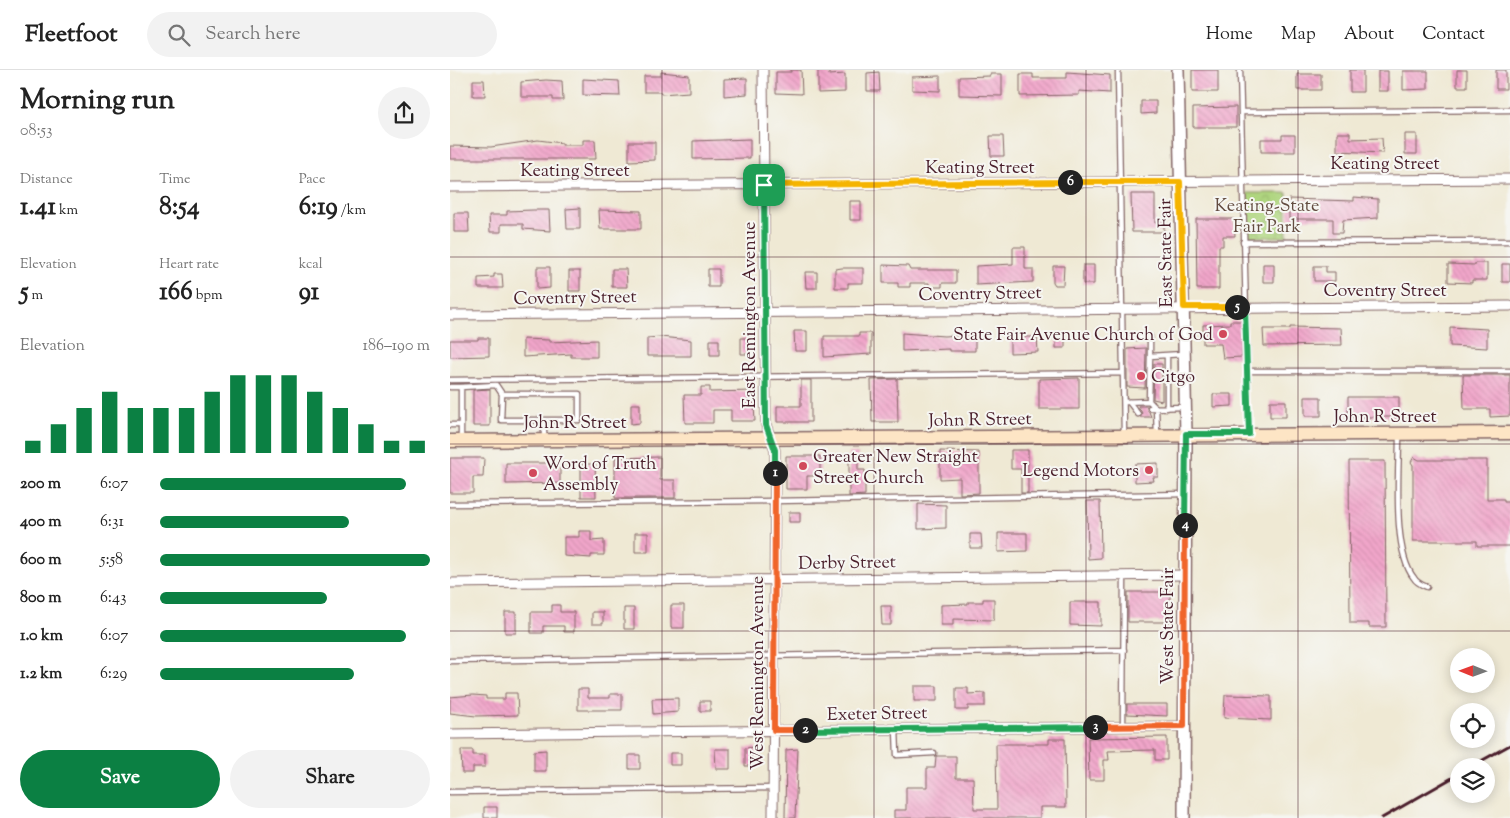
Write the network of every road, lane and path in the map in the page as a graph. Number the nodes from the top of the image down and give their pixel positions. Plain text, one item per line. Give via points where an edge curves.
1 (763, 70) edge
2 (1118, 70) edge
3 (1178, 70) edge
4 (1240, 70) edge
5 (1510, 110) edge
6 (1241, 112) junction
7 (1243, 179) junction
8 (1510, 179) edge
9 (1120, 182) junction
10 (1180, 182) junction
11 (764, 185) junction
12 (450, 187) edge
13 (1510, 241) edge
14 (1244, 242) junction
15 (1510, 306) edge
16 (1184, 307) junction
17 (1245, 307) junction
18 (1122, 308) junction
19 (766, 311) junction
20 (450, 315) edge
21 (1132, 338) dead end
22 (1184, 354) junction
23 (1167, 355) junction
24 (1150, 356) junction
25 (1510, 371) edge
26 (1247, 372) junction
27 (1123, 373) junction
28 (766, 377) junction
29 (450, 380) edge
30 (450, 387) edge
31 (461, 387) junction
32 (502, 394) junction
33 (1149, 401) junction
34 (1126, 402) junction
35 (1185, 407) junction
36 (1150, 408) dead end
37 (1156, 408) junction
38 (1167, 408) junction
39 (1138, 414) dead end
40 (1150, 414) dead end
41 (1156, 414) junction
42 (544, 420) junction
43 (450, 425) edge
44 (461, 425) junction
45 (1510, 433) edge
46 (1157, 434) junction
47 (1186, 434) junction
48 (1249, 434) junction
49 (1400, 434) junction
50 (1124, 435) junction
51 (771, 439) junction
52 (544, 440) junction
53 (455, 441) edge
54 (1186, 494) junction
55 (774, 501) junction
56 (450, 504) edge
57 (1124, 575) junction
58 (1184, 575) junction
59 (774, 579) junction
60 (450, 583) edge
61 (1427, 587) dead end
62 (1124, 650) junction
63 (774, 658) junction
64 (450, 661) edge
65 (1123, 726) junction
66 (1184, 726) junction
67 (896, 729) junction
68 (774, 730) junction
69 (450, 734) edge
70 (934, 753) dead end
71 (773, 788) junction
72 (450, 792) edge
73 (773, 818) edge
74 (1184, 818) edge

1 - 11 street, East Remington Avenue
2 - 9 lane
3 - 10 street, East State Fair
4 - 6 lane
5 - 6 lane
6 - 7 lane
7 - 8 street, Keating Street
7 - 10 street, Keating Street
7 - 14 lane
9 - 10 street, Keating Street
9 - 11 street, Keating Street
9 - 18 lane
10 - 16 street, East State Fair
11 - 12 street, Keating Street
11 - 19 street, East Remington Avenue
13 - 14 lane
14 - 17 lane
15 - 17 street, Coventry Street
16 - 17 street, Coventry Street
16 - 18 street, Coventry Street
16 - 22 street, East State Fair
17 - 26 lane
18 - 19 street, Coventry Street
18 - 27 lane
19 - 20 street, Coventry Street
19 - 28 street, East Remington Avenue
21 - 24 lane via 1150,337
22 - 23 lane
22 - 35 street, East State Fair
23 - 24 lane
23 - 38 lane via 1164,376
24 - 33 lane
25 - 26 lane
26 - 48 lane
27 - 28 lane
27 - 34 lane
28 - 29 lane
28 - 51 street, East Remington Avenue via 766,425
30 - 31 lane
31 - 32 lane via 496,385
31 - 44 lane
32 - 42 lane via 502,420
32 - 42 lane via 579,394 579,420
33 - 34 lane
33 - 37 lane
34 - 39 lane
34 - 50 lane
35 - 38 lane
35 - 47 street, East State Fair
36 - 37 lane
37 - 38 lane
37 - 41 lane
40 - 41 lane
41 - 46 lane
42 - 52 lane
43 - 44 lane
44 - 53 lane
45 - 49 main road, John R Street
46 - 47 main road, John R Street
46 - 50 main road, John R Street
47 - 48 main road, John R Street
47 - 54 street, West State Fair
48 - 49 main road, John R Street
49 - 61 lane via 1399,531 1403,559 1414,580
50 - 51 main road, John R Street
51 - 52 main road, John R Street
51 - 55 street, West Remington Avenue via 775,450
52 - 53 main road, John R Street
54 - 55 lane
54 - 58 street, West State Fair
55 - 56 lane
55 - 59 street, West Remington Avenue
57 - 58 street, Derby Street
57 - 59 street, Derby Street
57 - 62 lane
58 - 66 street, West State Fair
59 - 60 street, Derby Street
59 - 63 street, West Remington Avenue
62 - 63 lane
62 - 65 lane
63 - 64 lane
63 - 68 street, West Remington Avenue
65 - 66 street, Exeter Street
65 - 67 street, Exeter Street
66 - 74 street, West State Fair
67 - 68 street, Exeter Street
67 - 70 lane via 897,755
68 - 69 street, Exeter Street
68 - 71 street, West Remington Avenue
71 - 72 lane
71 - 73 street, West Remington Avenue

